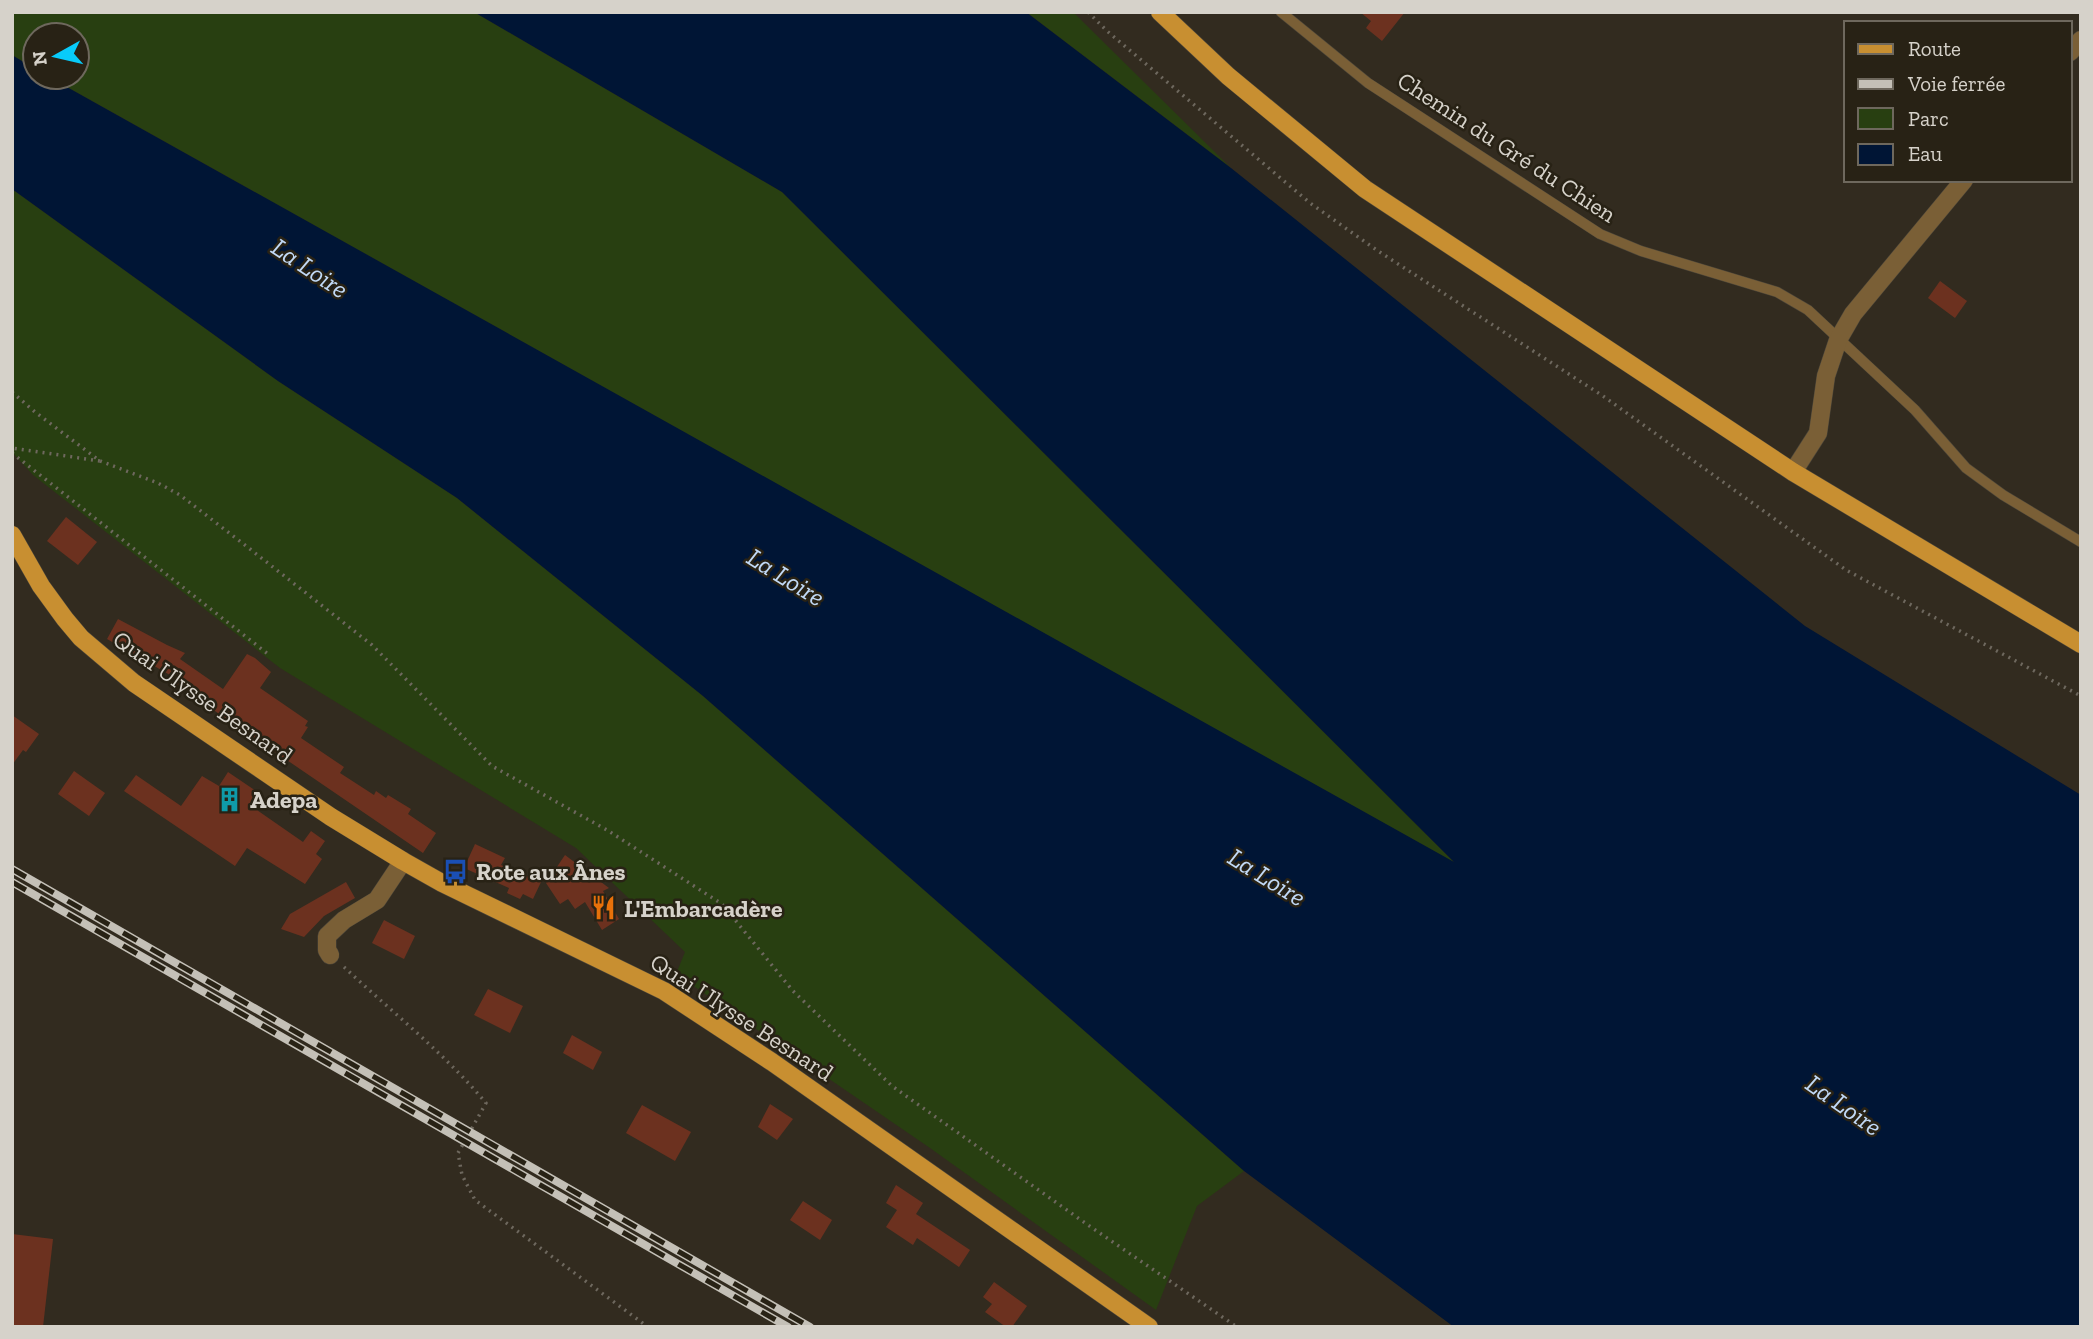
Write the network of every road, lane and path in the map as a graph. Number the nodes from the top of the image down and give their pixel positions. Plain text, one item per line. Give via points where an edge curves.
1 (1088, 12) edge
2 (1160, 12) edge
3 (1281, 12) edge
4 (1962, 182) edge
5 (1838, 340) junction
6 (12, 392) edge
7 (12, 448) edge
8 (12, 453) edge
9 (100, 461) junction
10 (1793, 472) junction
11 (12, 535) edge
12 (2081, 542) edge
13 (2081, 644) edge
14 (268, 654) dead end
15 (2081, 696) edge
16 (403, 861) junction
17 (330, 955) joint
18 (648, 1327) edge
19 (1149, 1327) edge
20 (1237, 1327) edge

1 - 15 path via 1310,203 1378,251 1603,396 1846,570
2 - 10 main road via 1228,76 1365,189
3 - 5 lane, Chemin du Gré du Chien via 1368,83 1600,234 1777,292 1808,310
4 - 5 street via 1853,314
5 - 10 street via 1826,376 1818,433
5 - 12 lane, Chemin du Gré du Chien via 1915,410 1966,468
6 - 9 path
7 - 9 path
8 - 14 path
9 - 20 path via 180,495 260,557 372,645 492,766 607,830 722,904 793,991 892,1086
10 - 13 main road
11 - 16 main road, Quai Ulysse Besnard via 41,586 97,653 331,817
16 - 17 street via 377,900 327,936
16 - 19 main road, Quai Ulysse Besnard via 664,991
17 - 18 path via 384,1000 486,1103 458,1153 462,1175 475,1200

